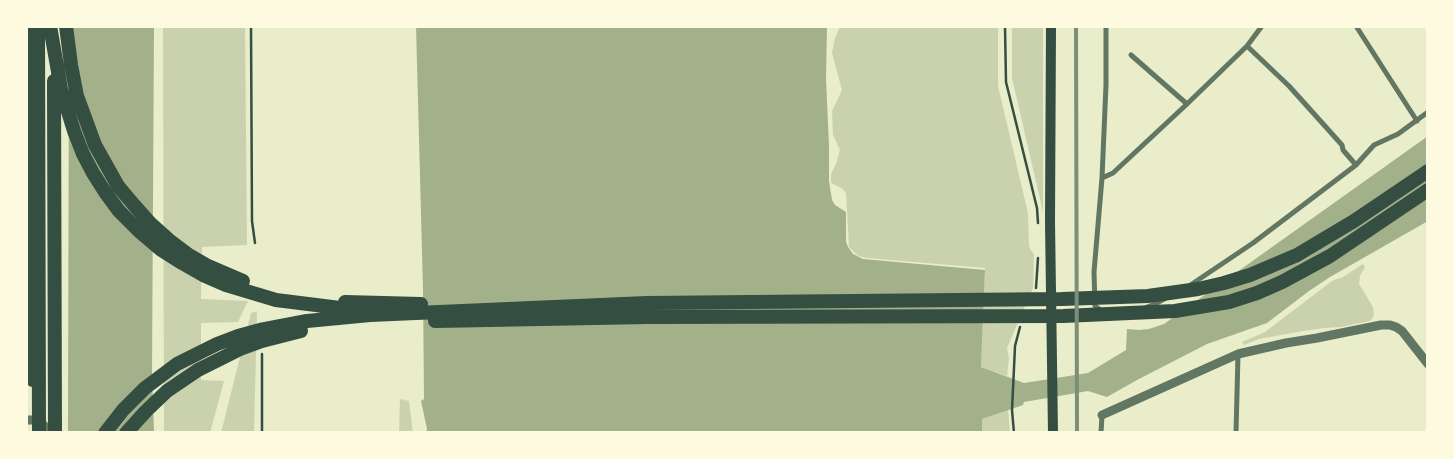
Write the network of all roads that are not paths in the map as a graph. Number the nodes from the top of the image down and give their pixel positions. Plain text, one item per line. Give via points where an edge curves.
1 (27, 26) edge
2 (38, 26) edge
3 (50, 26) edge
4 (54, 26) edge
5 (66, 26) edge
6 (1051, 26) edge
7 (1106, 26) edge
8 (1262, 26) edge
9 (1356, 26) edge
10 (1248, 46) junction
11 (1131, 54) dead end
12 (1186, 104) junction
13 (1428, 112) edge
14 (1417, 121) junction
15 (27, 157) edge
16 (1356, 165) junction
17 (27, 170) edge
18 (1428, 171) edge
19 (1102, 178) junction
20 (1428, 190) edge
21 (28, 254) edge
22 (646, 303) junction
23 (646, 317) junction
24 (1238, 354) junction
25 (1428, 364) edge
26 (1102, 415) joint
27 (32, 424) edge
28 (33, 433) edge
29 (47, 433) edge
30 (55, 433) edge
31 (105, 433) edge
32 (126, 433) edge
33 (1053, 433) edge
34 (1101, 433) edge
35 (1236, 433) edge

1 - 15 main road
2 - 27 highway
3 - 23 highway via 67,110 93,173 119,211 140,232 160,249 203,275 276,300 354,310
4 - 30 highway
5 - 22 highway via 77,96 95,145 123,192 150,223 176,245 231,277 277,291 336,301 436,305
6 - 33 main road
7 - 19 street
8 - 10 street
9 - 14 street
10 - 12 street
10 - 16 street via 1289,86
11 - 12 street
12 - 19 street via 1113,173
13 - 14 street
14 - 16 street via 1398,134 1374,144
15 - 17 main road
16 - 19 street via 1190,286 1155,304 1117,313 1103,312 1095,306 1094,272
17 - 21 main road
18 - 22 highway via 1298,255 1224,283 1173,293 1062,299
20 - 23 highway via 1330,256 1282,282 1257,293 1200,308 1063,316
21 - 27 main road
22 - 31 highway via 370,315 307,321 260,330 217,344 177,364 145,388
23 - 32 highway via 384,322 292,333 240,349 198,370 167,391
24 - 25 street via 1390,325 1402,331
24 - 26 street
24 - 35 street
26 - 34 street
27 - 28 main road
27 - 29 street via 43,421

